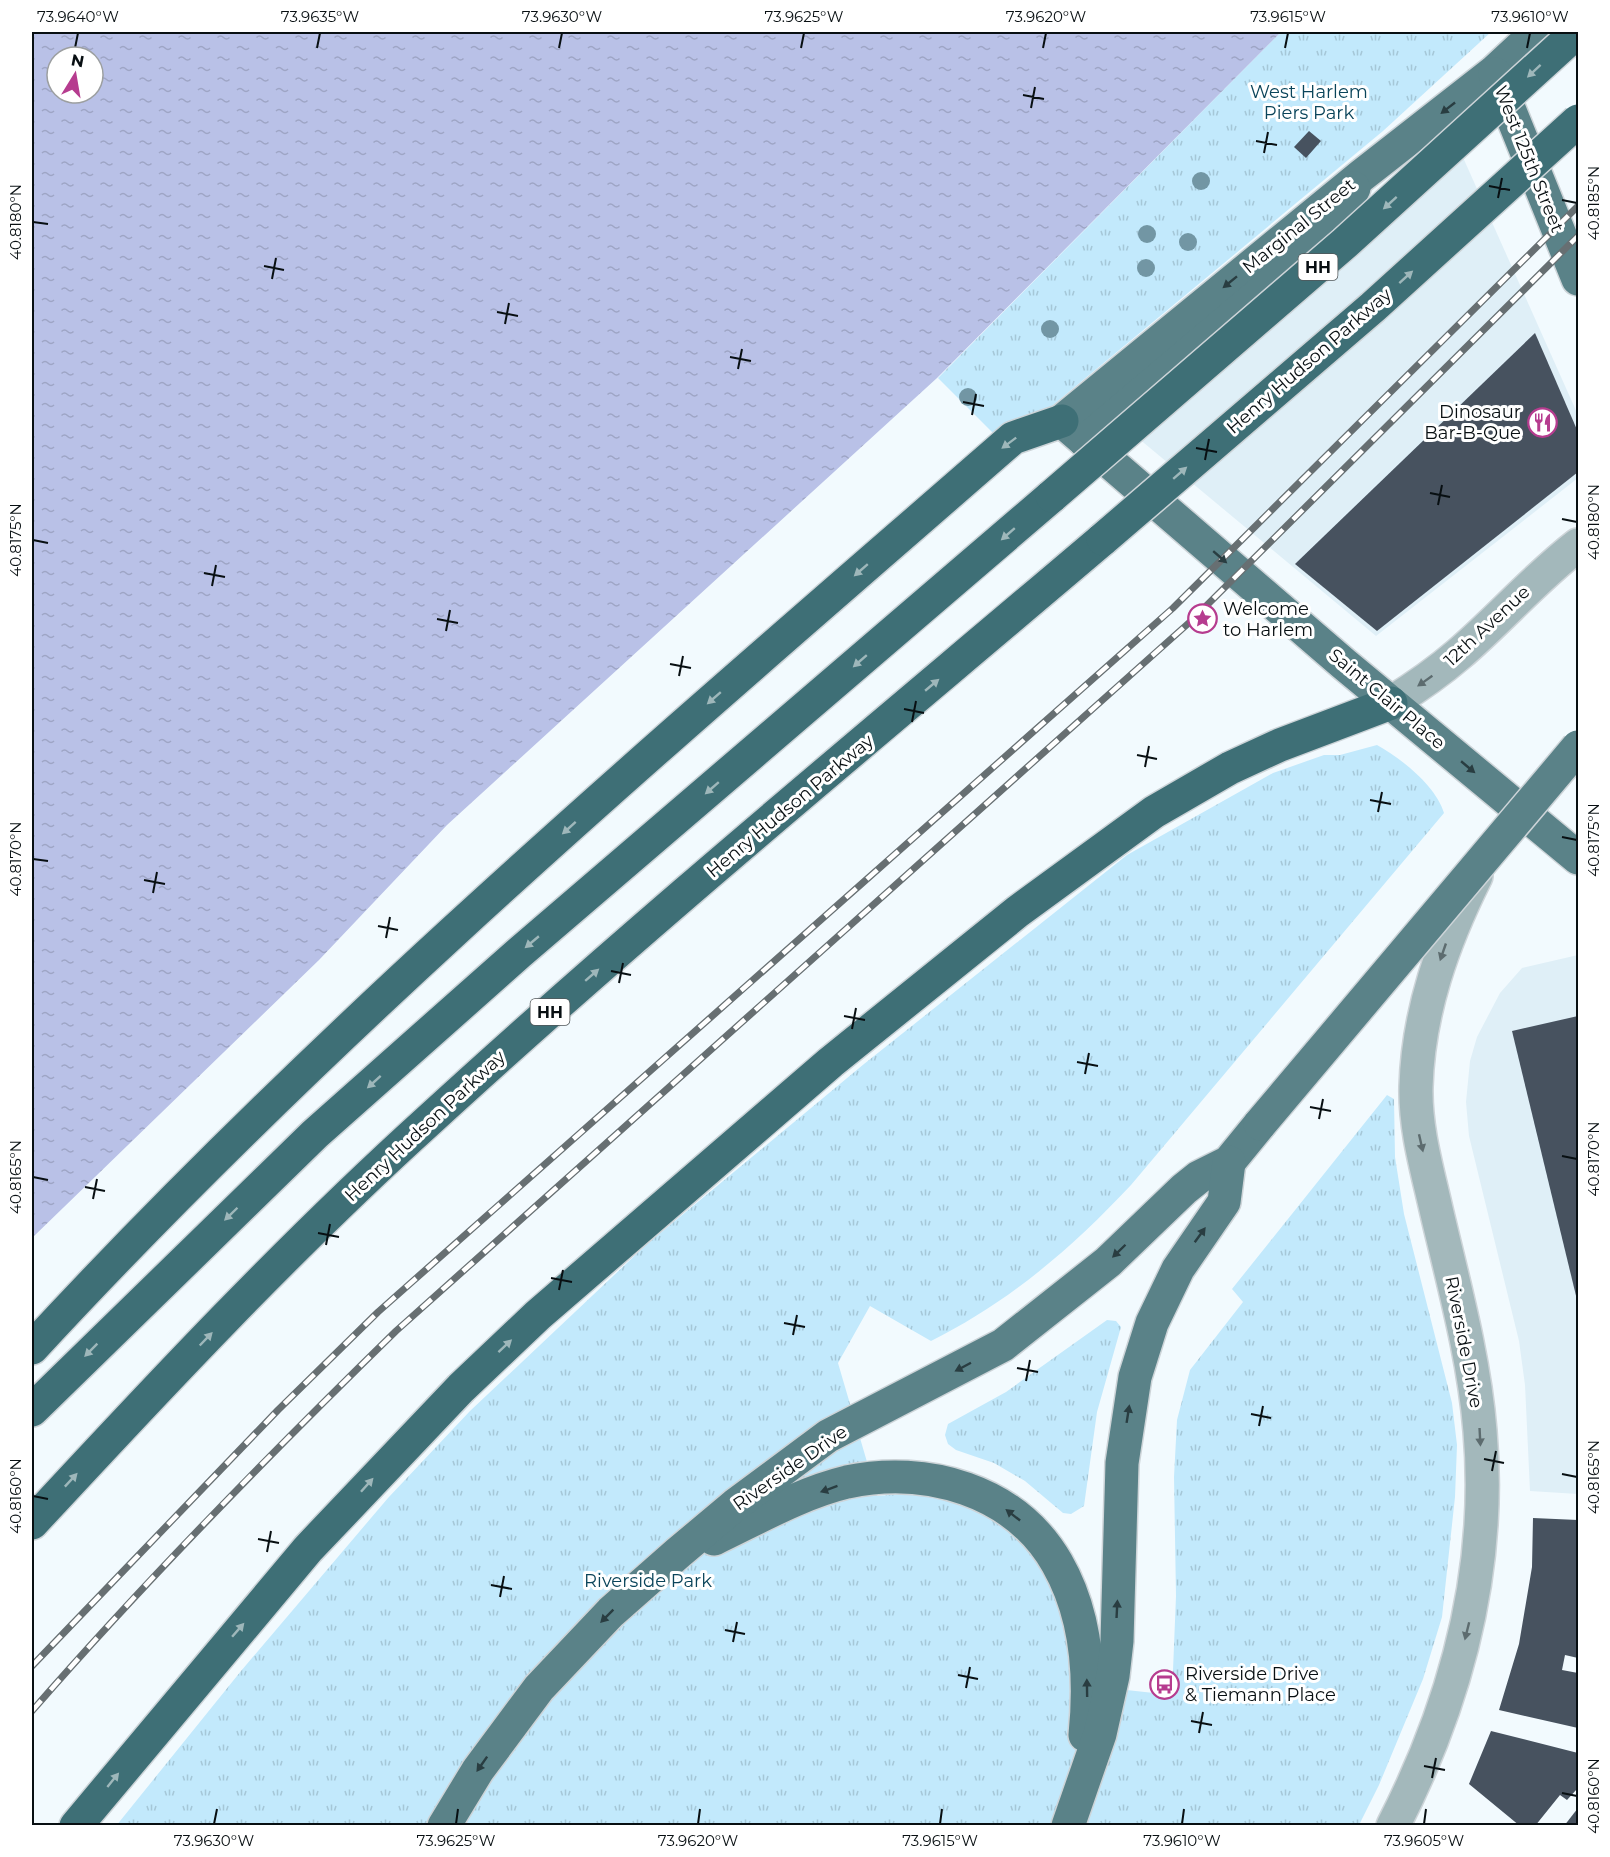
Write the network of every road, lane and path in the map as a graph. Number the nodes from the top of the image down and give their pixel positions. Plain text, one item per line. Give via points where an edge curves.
1 (1537, 32) edge
2 (1577, 32) edge
3 (1494, 72) junction
4 (1578, 121) edge
5 (1578, 279) edge
6 (1074, 431) junction
7 (1578, 545) edge
8 (1391, 703) junction
9 (1578, 729) edge
10 (1578, 747) edge
11 (1515, 805) junction
12 (1578, 858) edge
13 (1228, 1162) junction
14 (32, 1348) edge
15 (32, 1410) edge
16 (32, 1523) edge
17 (667, 1564) junction
18 (1071, 1817) edge
19 (1395, 1825) edge
20 (76, 1826) edge
21 (444, 1826) edge

1 - 3 main road, Marginal Street
2 -> 15 highway, HH, bridge via 1345,243 519,953 315,1134
3 - 5 main road, West 125th Street
3 -> 6 main road, Marginal Street via 1361,176
16 -> 4 highway, Henry Hudson Parkway / HH, bridge via 255,1289 424,1124 595,972 1373,307
6 -> 8 main road, Saint Clair Place
6 -> 14 highway via 1013,438 643,760 268,1106 113,1260
7 -> 8 street, 12th Avenue via 1461,653
8 -> 11 main road, Saint Clair Place
20 -> 8 highway via 308,1549 445,1404 538,1315 831,1062 1017,912 1154,812 1230,768 1280,745
9 - 11 street
10 - 13 main road, Riverside Drive, bridge
11 - 12 main road, Saint Clair Place
11 -> 19 street, Riverside Drive via 1477,873 1445,945 1419,1038 1419,1132 1464,1327 1474,1388 1480,1432 1481,1524 1474,1595 1455,1678
13 -> 17 main road, Riverside Drive via 1184,1189 1108,1262 1003,1345 828,1436 735,1505
18 -> 13 main road via 1100,1734 1113,1676 1122,1463 1136,1377 1162,1301 1186,1255 1224,1202
18 -> 17 main road via 1083,1756 1087,1687 1079,1616 1062,1572 1042,1542 1020,1520 988,1499 958,1484 935,1479 893,1477 846,1482 783,1506
17 -> 21 main road, Riverside Drive via 611,1612 539,1688 478,1770

